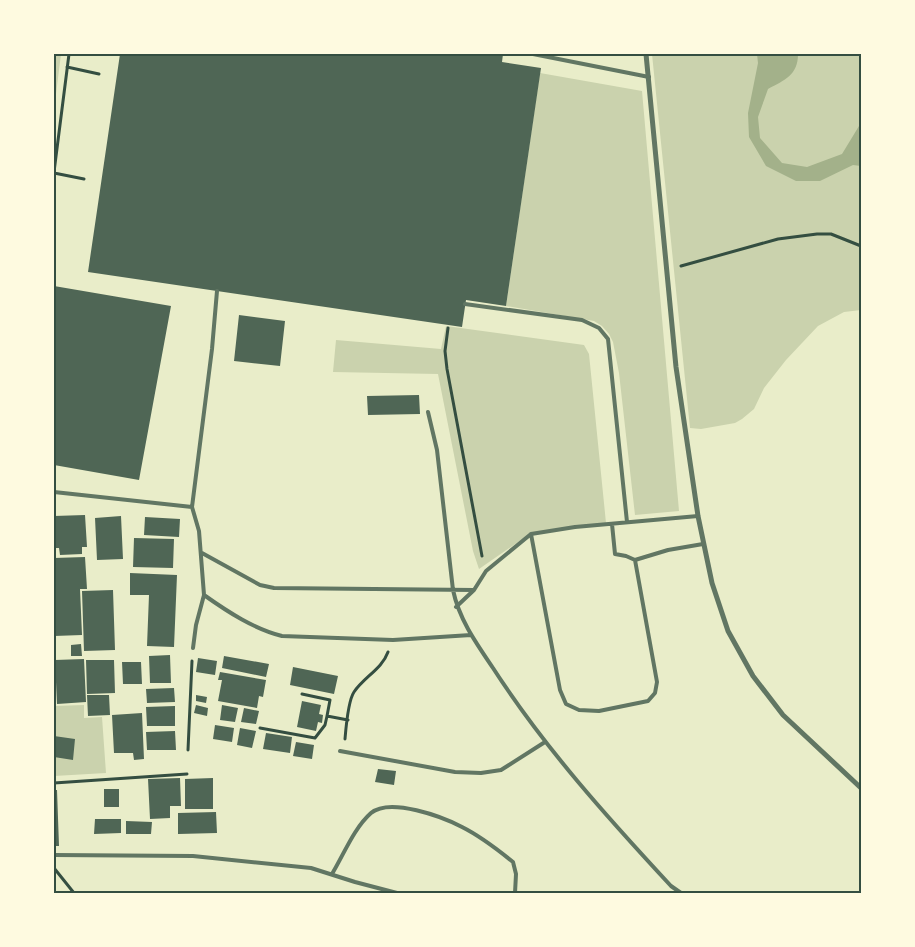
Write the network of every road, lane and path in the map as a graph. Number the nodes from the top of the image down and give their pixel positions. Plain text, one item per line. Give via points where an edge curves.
1 (69, 54) edge
2 (533, 54) edge
3 (646, 54) edge
4 (67, 67) junction
5 (99, 74) dead end
6 (649, 77) junction
7 (54, 172) edge
8 (84, 179) dead end
9 (861, 246) edge
10 (667, 270) junction
11 (217, 291) dead end
12 (466, 304) dead end
13 (448, 328) dead end
14 (428, 412) dead end
15 (54, 492) edge
16 (192, 507) junction
17 (698, 516) junction
18 (627, 522) junction
19 (612, 524) junction
20 (532, 534) junction
21 (703, 544) junction
22 (202, 553) junction
23 (635, 560) junction
24 (486, 571) junction
25 (453, 590) junction
26 (474, 590) junction
27 (204, 595) junction
28 (456, 607) junction
29 (471, 635) junction
30 (393, 640) junction
31 (193, 648) joint
32 (302, 694) dead end
33 (327, 716) junction
34 (348, 720) junction
35 (260, 728) dead end
36 (545, 742) junction
37 (188, 750) dead end
38 (341, 751) joint
39 (188, 774) dead end
40 (54, 783) edge
41 (861, 788) edge
42 (54, 855) edge
43 (54, 868) edge
44 (332, 874) junction
45 (74, 893) edge
46 (397, 893) edge
47 (515, 893) edge
48 (681, 893) edge

1 - 4 path
2 - 6 lane
3 - 6 street
4 - 5 path
4 - 7 path
6 - 10 street
7 - 8 path
9 - 10 path via 831,234 816,234 778,239
10 - 17 street via 676,366
11 - 16 lane
12 - 18 lane via 582,320 599,328 608,339
13 - 24 path via 447,369
14 - 25 lane via 437,450
15 - 16 lane
16 - 22 lane
17 - 18 lane
17 - 21 street
18 - 19 lane
19 - 20 lane
19 - 23 lane via 615,554
20 - 23 lane via 560,690 566,704 579,710 599,711 648,701 655,693 657,682
20 - 24 lane
21 - 23 lane
21 - 41 street via 728,631 753,676 783,715
22 - 25 lane via 260,585 274,588
22 - 27 lane
24 - 26 lane
25 - 26 lane
25 - 28 lane
26 - 28 lane
27 - 30 lane via 229,613 282,636
27 - 31 lane
28 - 29 lane
29 - 30 lane
29 - 36 lane
30 - 34 path via 386,658 353,693
31 - 37 path
32 - 33 path via 330,700
33 - 34 path
33 - 35 path via 325,725 314,738
34 - 38 path
36 - 38 lane via 501,770 481,773 455,772
36 - 48 lane via 618,829
39 - 40 path
42 - 44 lane via 193,856 311,868
43 - 45 path
44 - 46 lane
44 - 47 lane via 372,812 383,806 404,808 462,827 513,862

